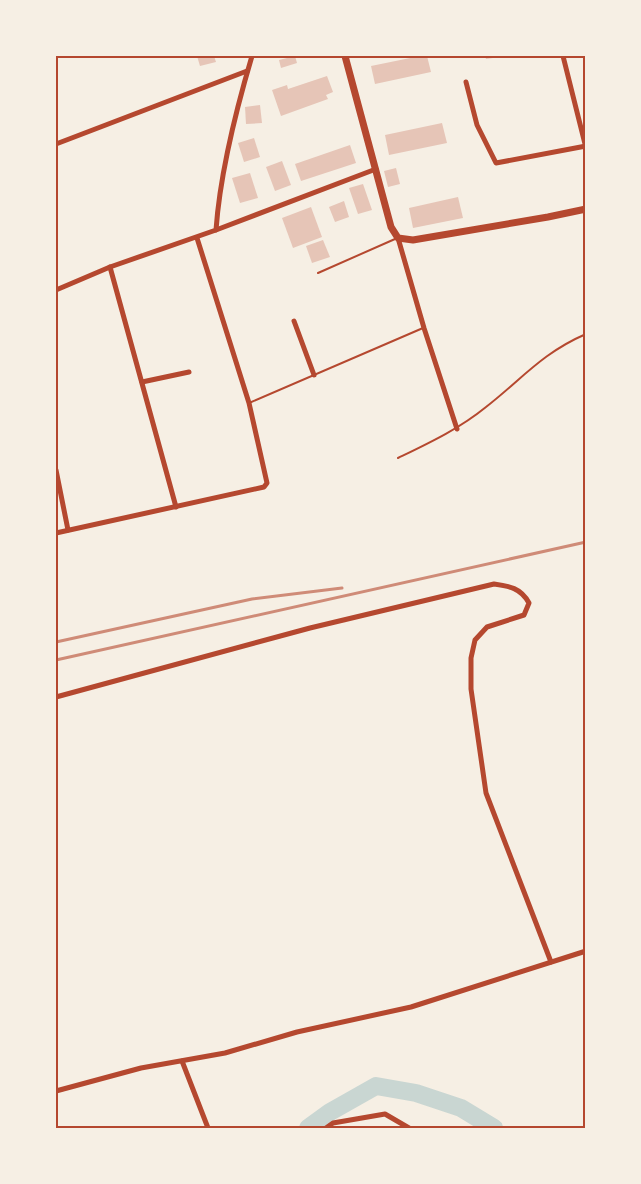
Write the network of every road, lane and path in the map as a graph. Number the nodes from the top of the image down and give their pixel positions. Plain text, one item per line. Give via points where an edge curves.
1 (252, 56) edge
2 (345, 56) edge
3 (563, 56) edge
4 (247, 71) junction
5 (466, 82) dead end
6 (56, 144) edge
7 (585, 147) edge
8 (376, 169) junction
9 (585, 208) edge
10 (216, 230) junction
11 (198, 238) junction
12 (398, 238) junction
13 (110, 267) junction
14 (318, 273) dead end
15 (56, 290) edge
16 (294, 321) dead end
17 (424, 328) junction
18 (585, 334) edge
19 (189, 372) dead end
20 (314, 375) junction
21 (142, 382) junction
22 (249, 404) junction
23 (457, 429) junction
24 (398, 458) dead end
25 (56, 470) edge
26 (176, 507) junction
27 (68, 530) junction
28 (56, 533) edge
29 (56, 697) edge
30 (585, 951) edge
31 (551, 963) junction
32 (182, 1061) junction
33 (56, 1091) edge
34 (208, 1128) edge
35 (326, 1128) edge
36 (409, 1128) edge

1 - 4 street
2 - 8 street
3 - 7 street
4 - 6 street
4 - 10 street via 217,208
5 - 7 street via 477,124 496,163
8 - 10 street
8 - 12 street via 391,227
9 - 12 street via 413,240
10 - 11 street
11 - 13 street
11 - 22 street
12 - 14 lane
12 - 17 street
13 - 15 street
13 - 21 street
16 - 20 street
17 - 20 lane
17 - 23 street
18 - 23 lane via 564,343 530,368
19 - 21 street
20 - 22 lane
21 - 26 street
22 - 26 street via 267,483 264,487
23 - 24 lane
25 - 27 street
26 - 27 street
27 - 28 street
29 - 31 street via 310,628 494,584 510,586 525,595 529,603 524,615 487,627 475,640 471,689 486,793
30 - 31 street
31 - 32 street via 411,1006
32 - 33 street
32 - 34 street
35 - 36 street via 333,1123 385,1114

